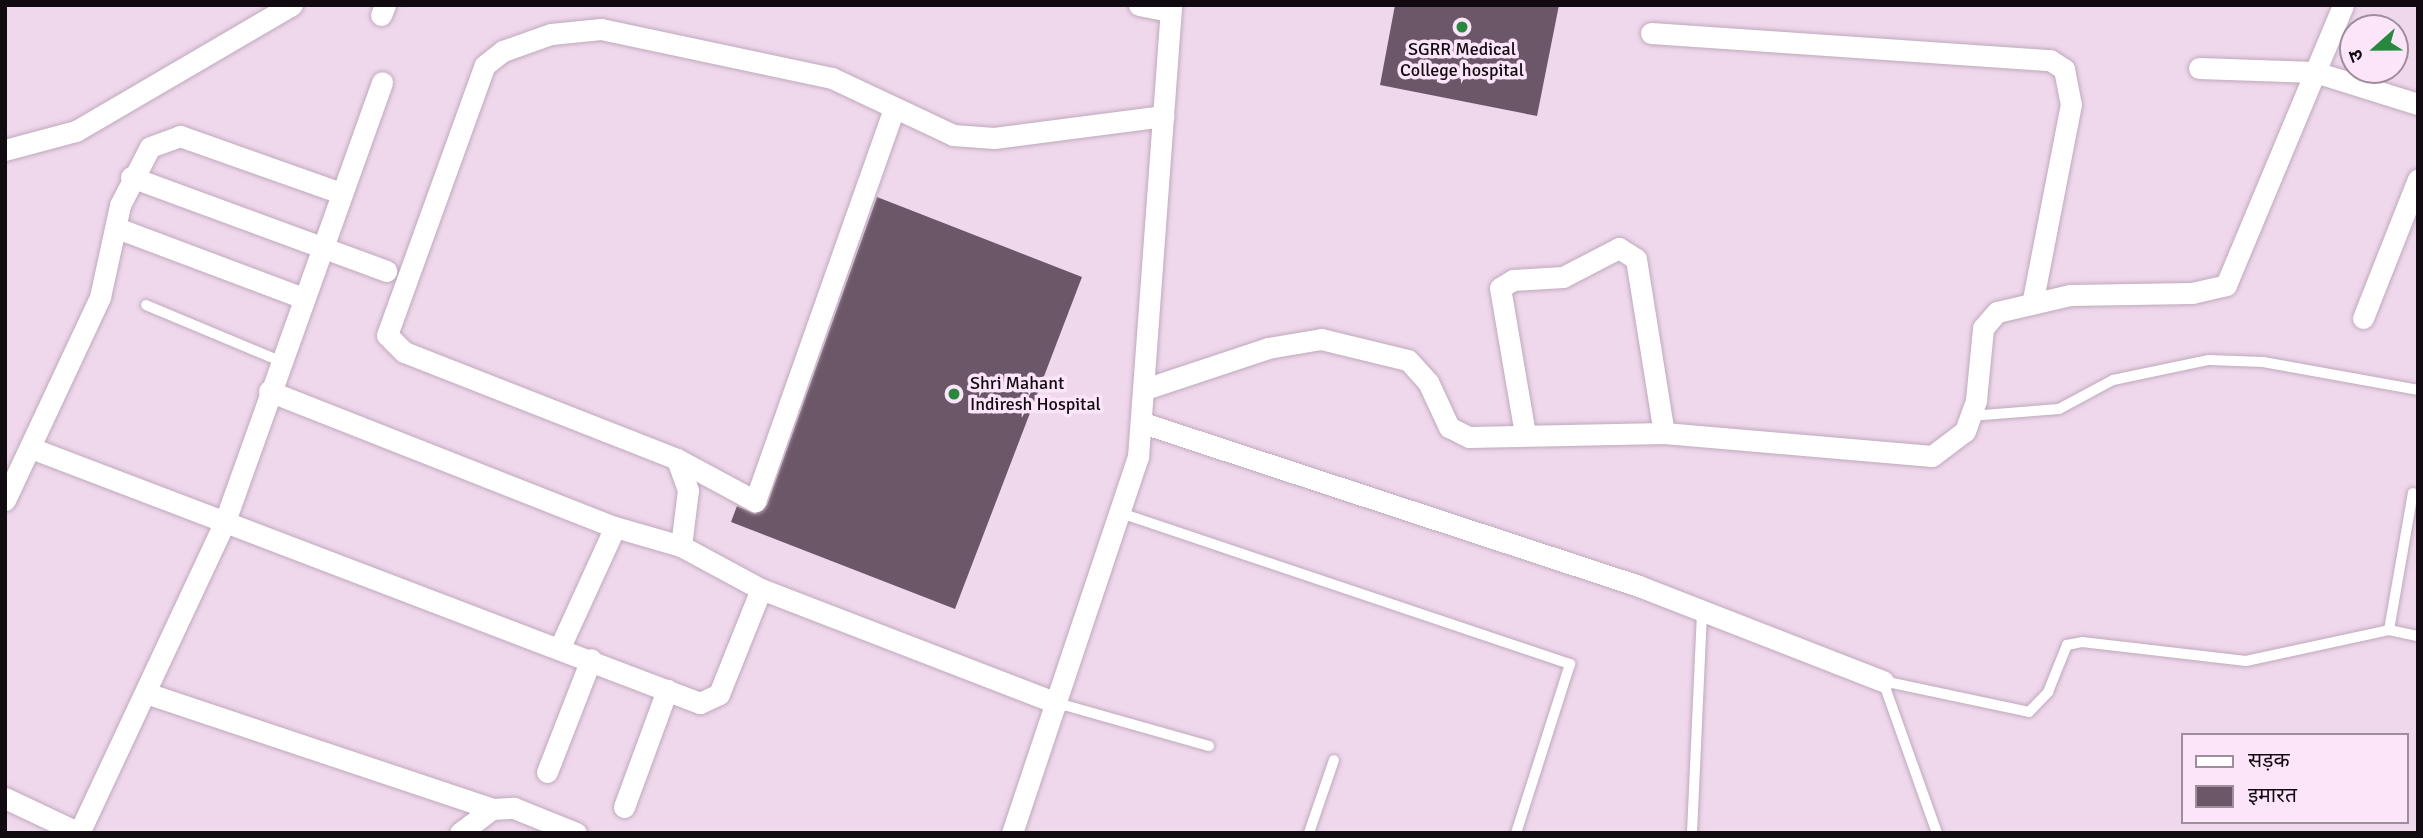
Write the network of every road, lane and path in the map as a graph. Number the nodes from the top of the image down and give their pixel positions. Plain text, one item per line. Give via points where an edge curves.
1 (292, 5) edge
2 (1139, 5) edge
3 (2343, 5) edge
4 (1170, 13) edge
5 (1651, 33) dead end
6 (2199, 68) dead end
7 (2315, 72) junction
8 (382, 82) dead end
9 (2418, 104) edge
10 (894, 109) junction
11 (1164, 116) junction
12 (5, 150) edge
13 (131, 177) junction
14 (2418, 179) edge
15 (341, 193) junction
16 (117, 228) junction
17 (320, 250) junction
18 (386, 271) dead end
19 (303, 298) junction
20 (2027, 302) junction
21 (146, 305) dead end
22 (2363, 318) dead end
23 (280, 362) junction
24 (1145, 389) junction
25 (2418, 390) edge
26 (269, 391) junction
27 (1971, 416) junction
28 (1143, 422) junction
29 (1664, 433) junction
30 (1525, 435) junction
31 (31, 448) junction
32 (677, 459) junction
33 (2413, 493) dead end
34 (5, 500) edge
35 (1121, 513) junction
36 (225, 521) junction
37 (615, 527) junction
38 (681, 546) junction
39 (761, 589) junction
40 (1702, 609) junction
41 (2389, 630) junction
42 (2418, 635) edge
43 (560, 647) junction
44 (591, 659) junction
45 (1883, 681) junction
46 (667, 690) junction
47 (146, 693) junction
48 (1057, 703) junction
49 (1209, 746) dead end
50 (1334, 760) dead end
51 (547, 772) dead end
52 (5, 798) edge
53 (624, 807) dead end
54 (492, 810) junction
55 (79, 833) edge
56 (460, 833) edge
57 (576, 833) edge
58 (1012, 833) edge
59 (1310, 833) edge
60 (1517, 833) edge
61 (1692, 833) edge
62 (1937, 833) edge

1 - 12 street via 76,131
2 - 4 street
3 - 7 street
4 - 11 street
5 - 20 street via 2050,61 2064,69 2071,104
6 - 7 street
7 - 9 street
7 - 20 street via 2226,285 2192,293
8 - 15 street
10 - 11 street via 974,138
10 - 32 street via 755,501
10 - 32 street via 808,71 601,29 551,34 503,51 485,65 387,335 404,352
11 - 24 street
13 - 15 street via 158,139 180,136
13 - 16 street
13 - 17 street
14 - 22 street
15 - 17 street
16 - 19 street
16 - 31 street via 100,297
17 - 18 street
17 - 19 street
19 - 23 street
20 - 27 street via 1997,312 1983,328
21 - 23 lane
23 - 26 street
24 - 28 street
24 - 30 street via 1268,348 1321,339 1408,360 1457,434
25 - 27 lane via 2276,364 2209,360 2113,380 2059,409
26 - 36 street
26 - 37 street
27 - 29 street via 1957,442 1919,457
28 - 35 street
28 - 40 street
29 - 30 street
29 - 30 street via 1636,259 1619,248 1563,277 1513,280 1500,288
31 - 34 street
31 - 36 street
32 - 38 street via 688,490
33 - 41 lane
35 - 48 street
35 - 60 lane via 1570,664
36 - 43 street
36 - 47 street
37 - 38 street
37 - 43 street
38 - 39 street
39 - 46 street via 719,694 700,703
39 - 48 street
40 - 45 street
40 - 61 lane
41 - 42 lane
41 - 45 lane via 2246,661 2067,645 2048,692 2029,712
43 - 44 street
44 - 46 street
44 - 51 street
45 - 62 lane
46 - 53 street
47 - 54 street
47 - 55 street
48 - 49 lane
48 - 58 street
50 - 59 lane
52 - 55 street
54 - 56 street
54 - 57 street via 536,814

